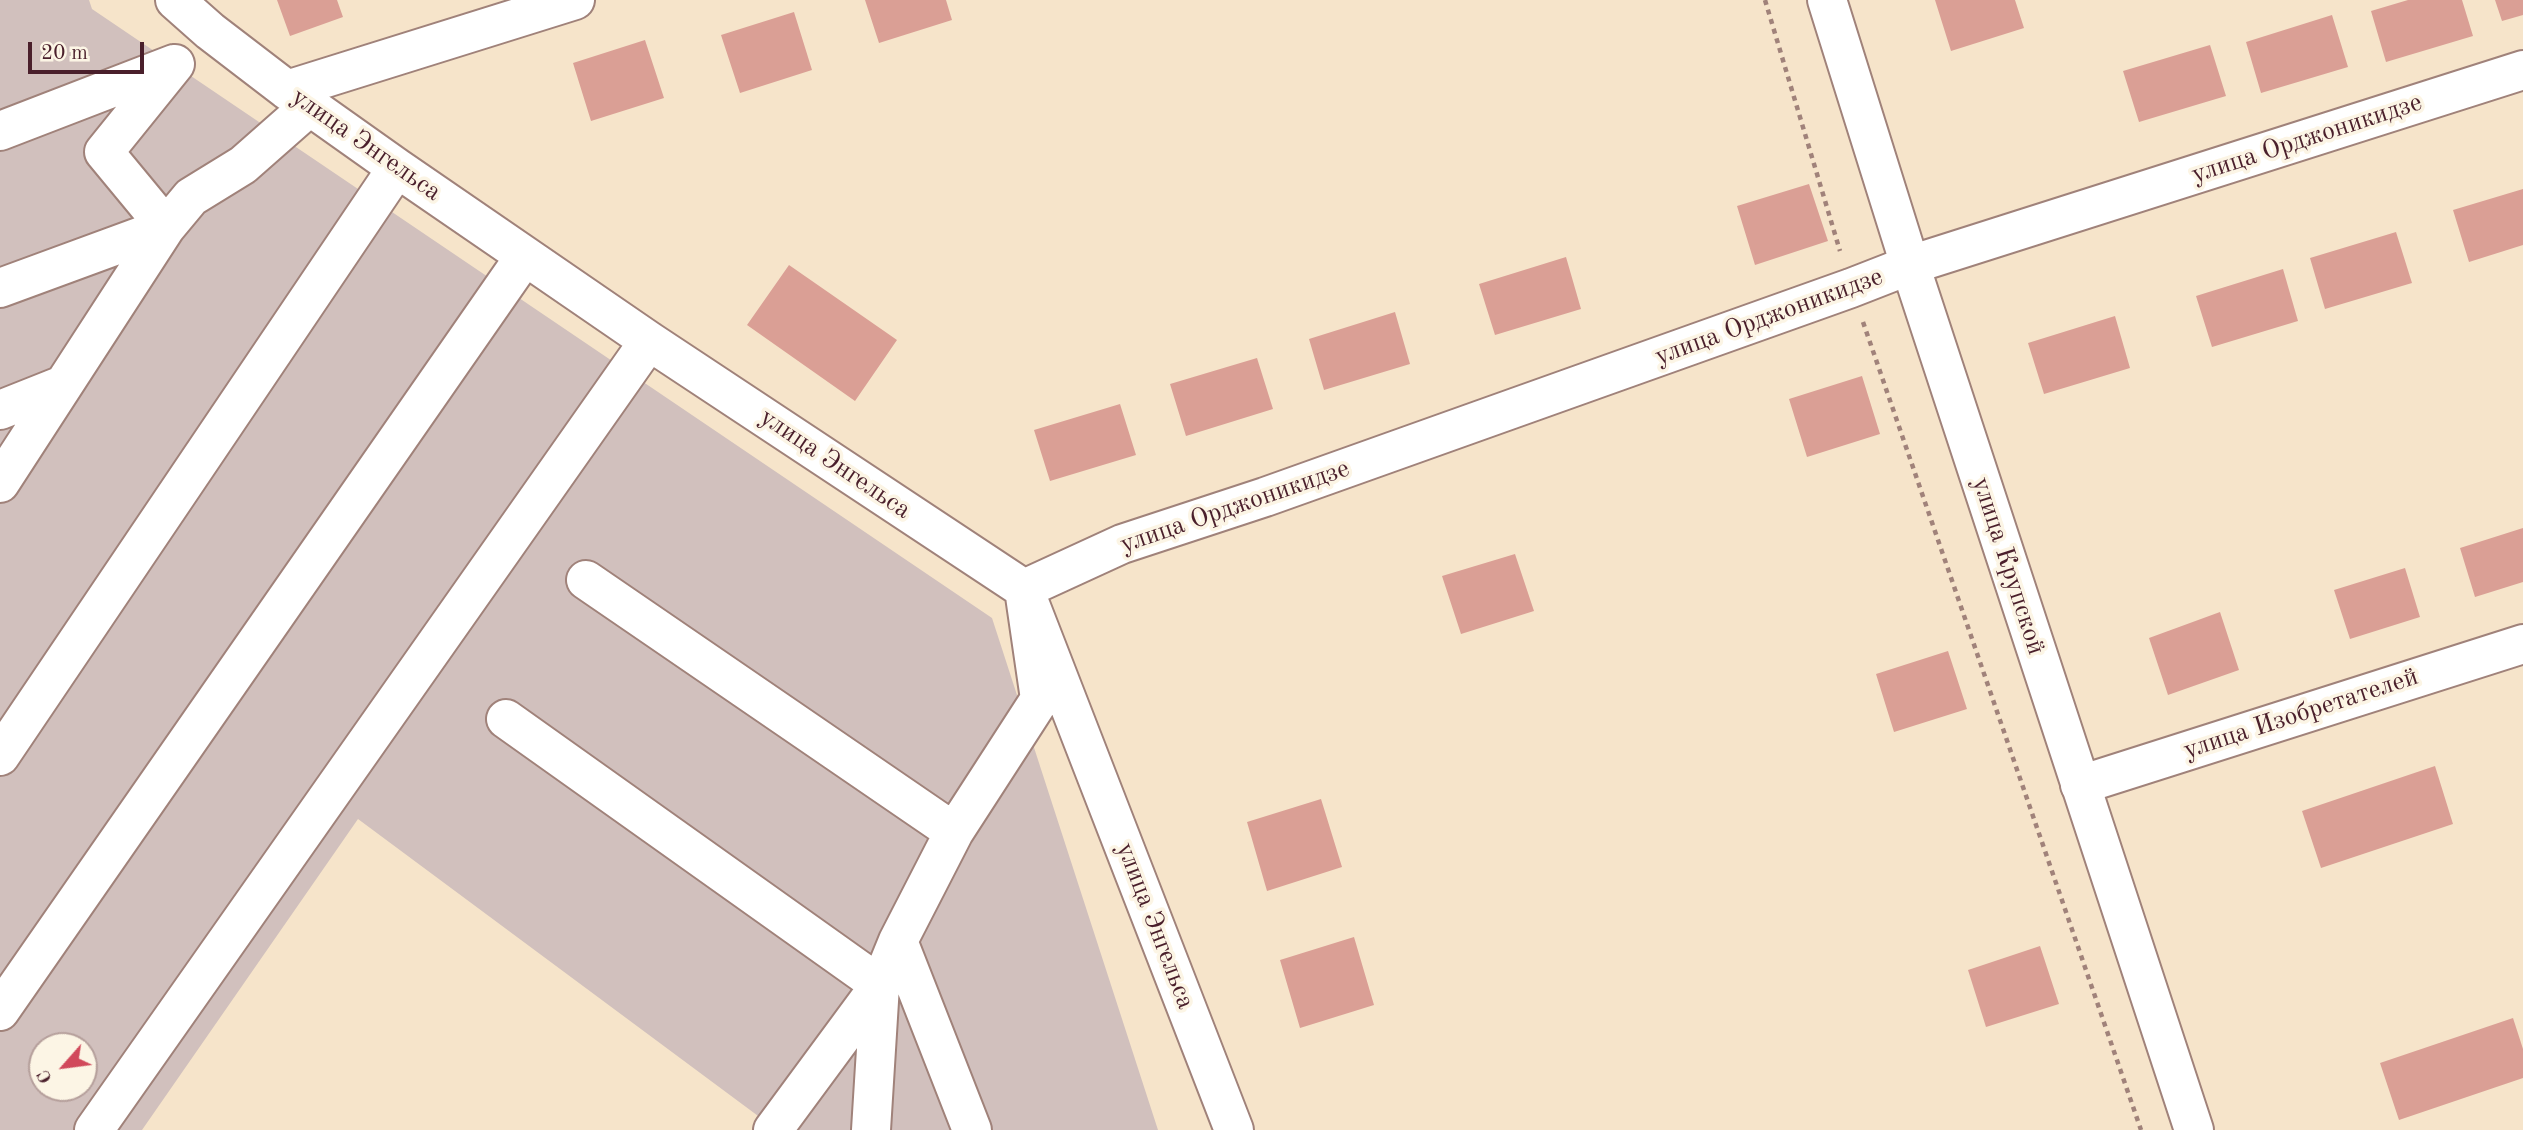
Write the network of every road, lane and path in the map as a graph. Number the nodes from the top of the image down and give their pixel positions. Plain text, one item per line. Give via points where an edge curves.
1 (175, 0) edge
2 (575, 0) edge
3 (1765, 0) edge
4 (1826, 0) edge
5 (210, 32) junction
6 (175, 64) junction
7 (2523, 70) edge
8 (299, 98) junction
9 (0, 131) edge
10 (397, 168) junction
11 (166, 227) junction
12 (525, 256) junction
13 (1910, 265) junction
14 (0, 288) edge
15 (1851, 288) junction
16 (649, 341) junction
17 (63, 385) junction
18 (0, 410) edge
19 (0, 482) edge
20 (586, 580) dead end
21 (1024, 589) junction
22 (2523, 644) edge
23 (506, 719) dead end
24 (0, 756) edge
25 (2080, 785) junction
26 (954, 832) junction
27 (898, 941) junction
28 (880, 985) junction
29 (0, 1011) edge
30 (94, 1130) edge
31 (773, 1130) edge
32 (871, 1130) edge
33 (972, 1130) edge
34 (1234, 1130) edge
35 (2141, 1130) edge
36 (2194, 1130) edge

1 - 5 street, улица Энгельса
2 - 8 street
3 - 15 path
4 - 13 street, улица Крупской
5 - 6 street
5 - 8 street, улица Энгельса
6 - 9 street
6 - 11 street via 104,152
7 - 13 street, улица Орджоникидзе
8 - 10 street, улица Энгельса
8 - 11 street via 243,165 191,197
10 - 12 street, улица Энгельса
10 - 24 street
11 - 14 street
11 - 17 street
12 - 16 street, улица Энгельса
12 - 29 street
13 - 15 street, улица Орджоникидзе
13 - 25 street, улица Крупской
15 - 21 street, улица Орджоникидзе via 1122,544
15 - 35 path
16 - 21 street, улица Энгельса
16 - 30 street
17 - 18 street
17 - 19 street
20 - 26 street
21 - 26 street via 1040,699
21 - 34 street, улица Энгельса
22 - 25 street, улица Изобретателей
23 - 28 street
25 - 36 street, улица Крупской
26 - 27 street
27 - 28 street
27 - 33 street
28 - 31 street
28 - 32 street

